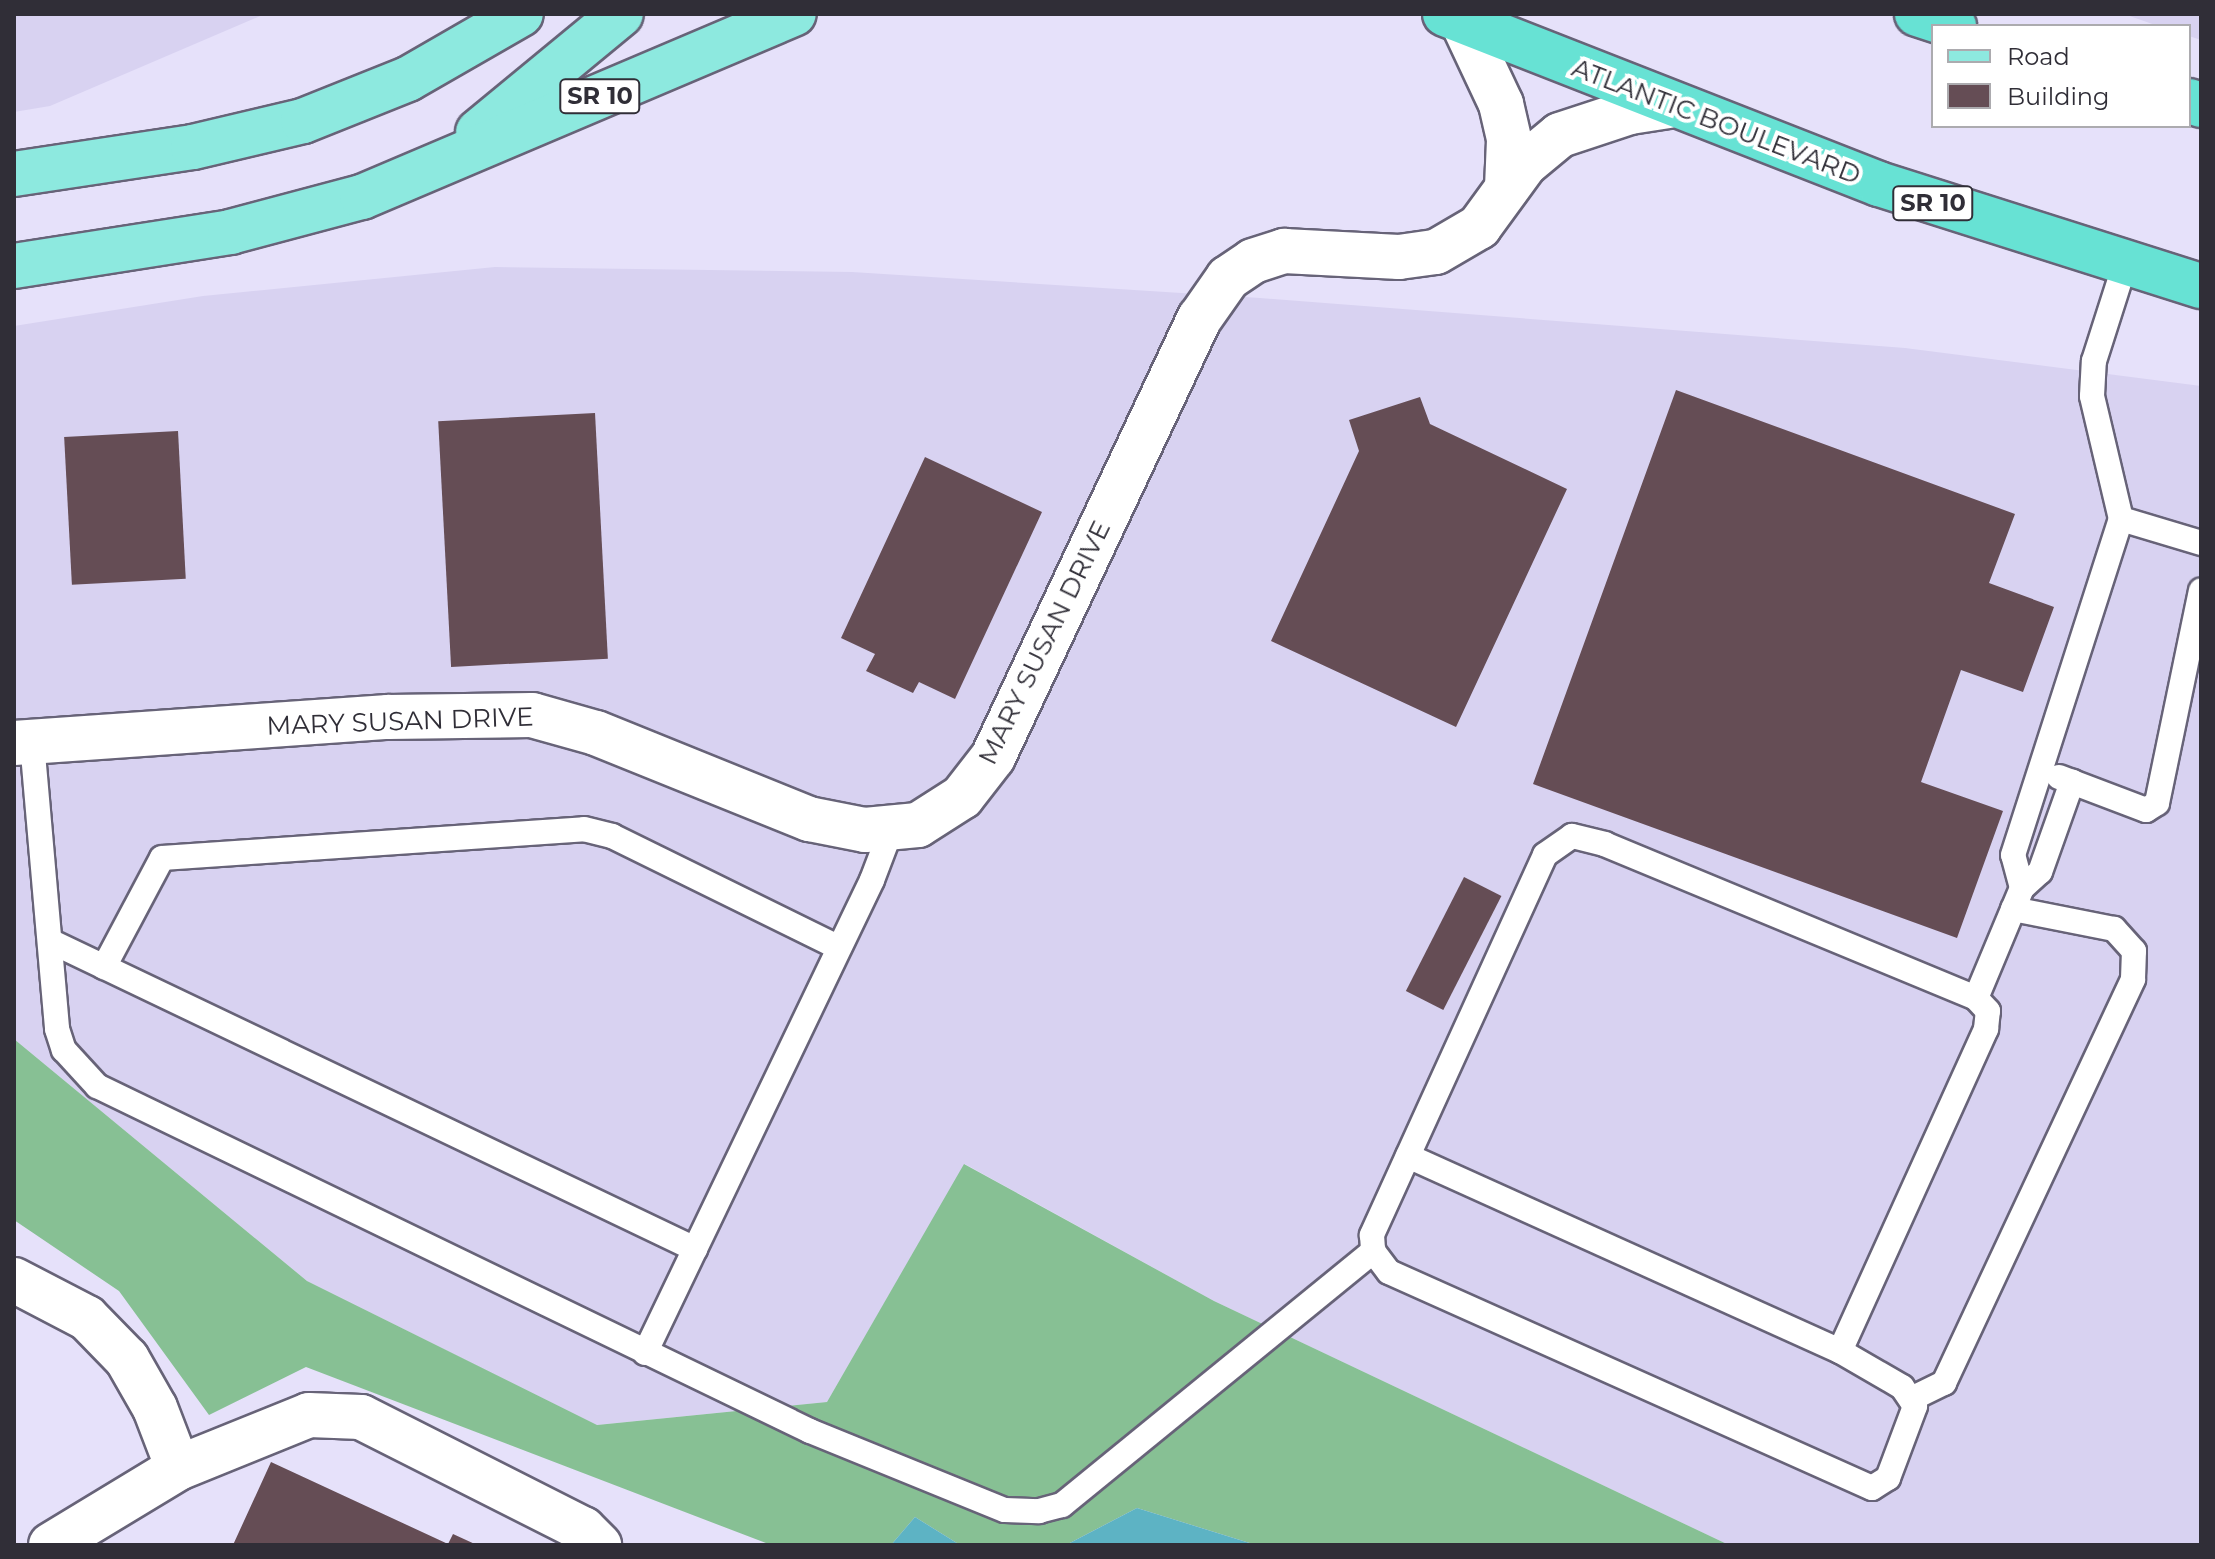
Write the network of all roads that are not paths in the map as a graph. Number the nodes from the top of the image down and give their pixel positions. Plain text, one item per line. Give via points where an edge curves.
1 (521, 14) edge
2 (621, 14) edge
3 (794, 14) edge
4 (1917, 14) edge
5 (1450, 16) edge
6 (1948, 24) edge
7 (1669, 106) junction
8 (14, 174) edge
9 (407, 180) junction
10 (1507, 188) junction
11 (2125, 264) junction
12 (14, 266) edge
13 (2201, 286) edge
14 (2121, 519) junction
15 (2201, 543) edge
16 (2201, 591) edge
17 (23, 743) edge
18 (2041, 770) junction
19 (2072, 782) junction
20 (891, 830) junction
21 (2017, 898) junction
22 (50, 941) junction
23 (838, 947) junction
24 (104, 967) junction
25 (1976, 998) junction
26 (1408, 1156) junction
27 (695, 1249) junction
28 (1373, 1251) junction
29 (14, 1280) edge
30 (1840, 1351) junction
31 (645, 1353) junction
32 (1911, 1399) junction
33 (178, 1468) junction
34 (51, 1545) edge
35 (599, 1545) edge

1 - 8 main road via 408,79 303,121 193,147
2 - 9 main road via 511,106
3 - 9 main road, SR 10
4 - 6 highway
5 - 7 highway, ATLANTIC BOULEVARD / SR 10
5 - 10 street via 1501,104 1509,140
7 - 10 street, MARY SUSAN DRIVE via 1630,112 1560,135 1536,152
7 - 11 highway, ATLANTIC BOULEVARD / SR 10 via 1948,208
9 - 12 main road, SR 10 via 273,224
10 - 20 street, MARY SUSAN DRIVE via 1479,227 1436,252 1399,257 1284,251 1253,261 1228,278 1200,318 993,757 962,797 942,812 918,825
11 - 13 highway, ATLANTIC BOULEVARD / SR 10
11 - 14 lane via 2094,361 2092,396
14 - 15 lane
14 - 18 lane
16 - 19 lane via 2157,803 2146,810
17 - 20 street, MARY SUSAN DRIVE via 388,717 532,715 596,733 798,816
17 - 22 lane
18 - 19 lane
18 - 21 lane via 2013,855
19 - 21 lane via 2040,872
20 - 23 lane
21 - 25 lane
21 - 32 lane via 2114,929 2134,951 2133,979 1944,1383
22 - 24 lane
22 - 31 lane via 57,1029 64,1050 97,1086
23 - 24 lane via 612,836 584,829 162,858
23 - 27 lane
24 - 27 lane
25 - 26 lane via 1605,844 1572,836 1545,855
25 - 30 lane via 1988,1011 1986,1029
26 - 28 lane via 1372,1235
26 - 30 lane
27 - 31 lane
28 - 31 lane via 1062,1505 1039,1511 1005,1510 810,1431
28 - 32 lane via 1389,1272 1872,1488 1888,1478 1915,1406
29 - 33 street via 87,1318 127,1359 155,1408
30 - 32 lane via 1902,1387
33 - 34 street
33 - 35 street via 309,1415 361,1417 583,1529

